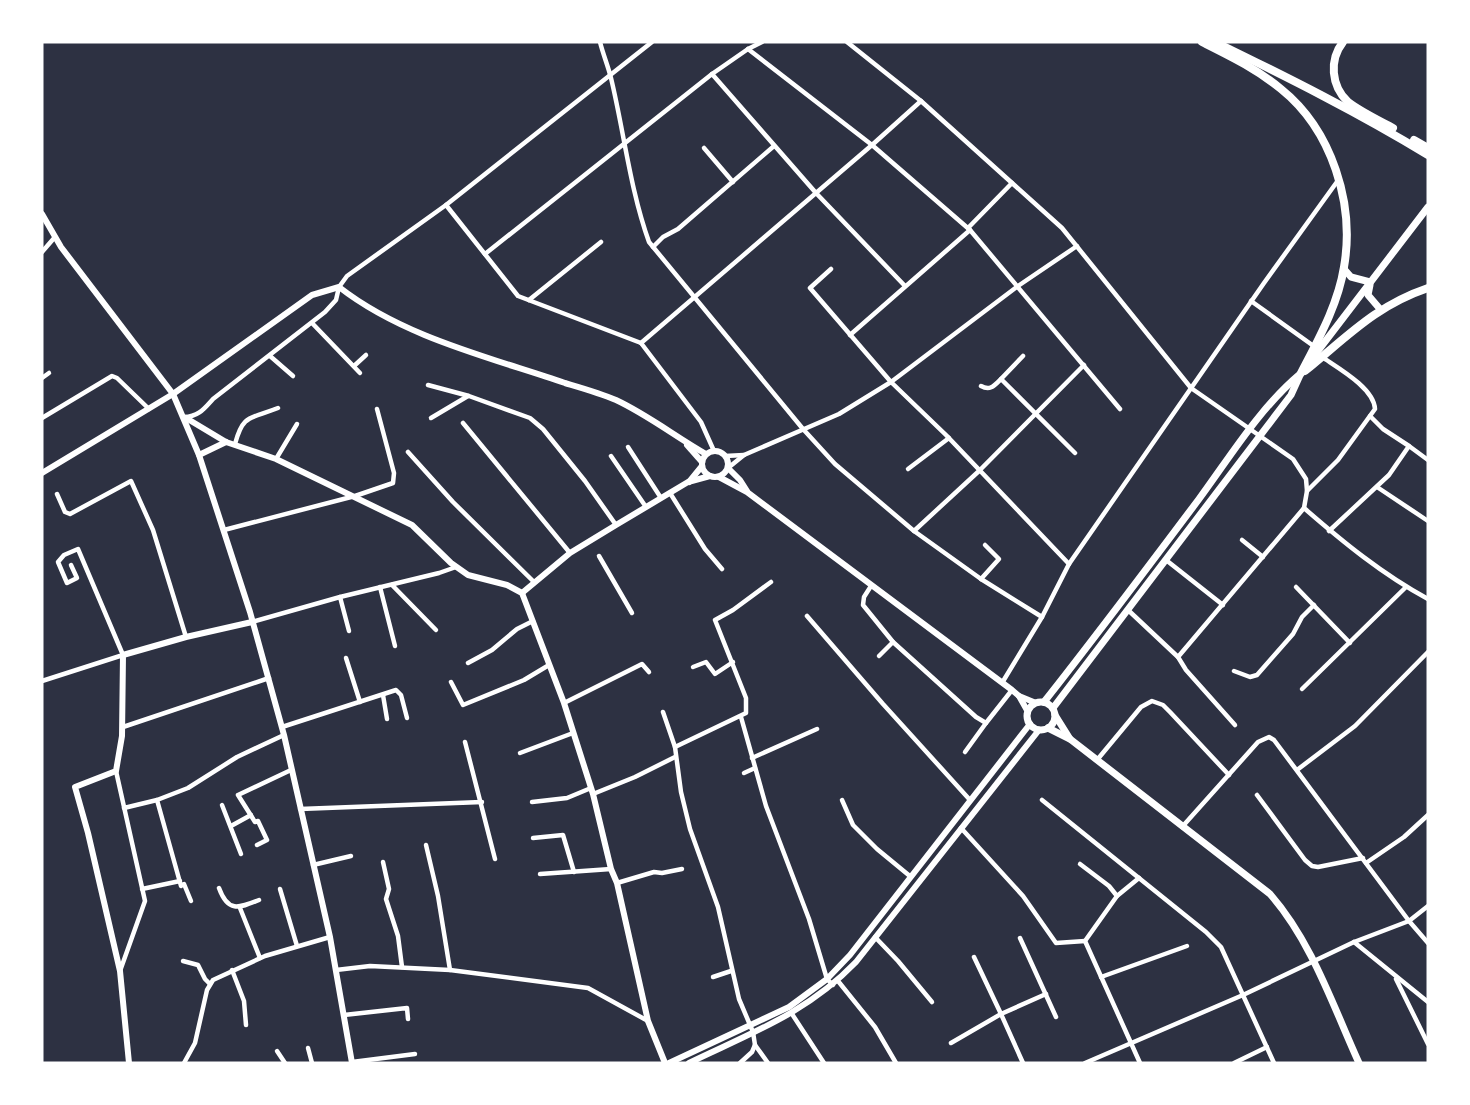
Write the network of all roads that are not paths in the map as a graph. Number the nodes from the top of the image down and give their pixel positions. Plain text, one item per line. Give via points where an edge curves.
1 (600, 42) edge
2 (652, 42) edge
3 (762, 42) edge
4 (847, 42) edge
5 (1202, 42) edge
6 (1215, 42) edge
7 (1343, 42) edge
8 (748, 49) junction
9 (712, 74) junction
10 (610, 76) junction
11 (921, 101) junction
12 (624, 143) junction
13 (872, 145) junction
14 (774, 146) junction
15 (704, 148) dead end
16 (1428, 148) edge
17 (1428, 155) edge
18 (1339, 179) junction
19 (733, 182) junction
20 (1012, 183) junction
21 (816, 193) junction
22 (447, 205) junction
23 (1428, 207) edge
24 (42, 214) edge
25 (969, 229) junction
26 (55, 237) junction
27 (601, 242) dead end
28 (652, 246) junction
29 (1077, 246) junction
30 (42, 252) edge
31 (485, 254) junction
32 (831, 269) dead end
33 (1344, 269) junction
34 (1370, 282) junction
35 (905, 286) junction
36 (1018, 286) junction
37 (339, 287) junction
38 (1428, 288) edge
39 (695, 296) junction
40 (530, 300) junction
41 (1251, 302) junction
42 (1380, 309) junction
43 (312, 323) junction
44 (850, 335) junction
45 (641, 343) junction
46 (1315, 347) junction
47 (366, 355) dead end
48 (270, 356) junction
49 (1023, 356) dead end
50 (1322, 357) junction
51 (1084, 365) junction
52 (354, 366) junction
53 (49, 373) dead end
54 (360, 373) dead end
55 (1301, 374) junction
56 (293, 376) dead end
57 (42, 378) edge
58 (1001, 379) junction
59 (891, 382) junction
60 (428, 385) dead end
61 (981, 386) dead end
62 (1191, 388) junction
63 (173, 394) junction
64 (468, 396) junction
65 (278, 408) dead end
66 (149, 409) junction
67 (376, 409) dead end
68 (1120, 409) dead end
69 (1035, 415) junction
70 (1370, 416) junction
71 (184, 417) junction
72 (42, 418) edge
73 (431, 418) dead end
74 (463, 423) dead end
75 (297, 424) dead end
76 (803, 429) junction
77 (1251, 429) junction
78 (1259, 436) junction
79 (949, 438) junction
80 (682, 440) junction
81 (226, 442) junction
82 (235, 444) junction
83 (1409, 446) junction
84 (628, 447) dead end
85 (714, 451) junction
86 (408, 452) dead end
87 (1075, 453) dead end
88 (199, 454) junction
89 (706, 454) junction
90 (744, 455) junction
91 (611, 456) dead end
92 (726, 456) junction
93 (276, 459) junction
94 (1428, 460) edge
95 (702, 464) junction
96 (728, 468) junction
97 (908, 469) dead end
98 (979, 471) junction
99 (42, 473) edge
100 (710, 476) junction
101 (719, 477) junction
102 (688, 482) junction
103 (1377, 487) junction
104 (1307, 491) junction
105 (747, 492) junction
106 (670, 493) junction
107 (57, 494) dead end
108 (355, 496) junction
109 (661, 498) junction
110 (646, 507) junction
111 (1304, 508) junction
112 (1428, 521) edge
113 (616, 525) junction
114 (224, 530) junction
115 (914, 531) junction
116 (1329, 531) junction
117 (1242, 540) dead end
118 (985, 545) dead end
119 (570, 554) junction
120 (599, 556) dead end
121 (1263, 557) junction
122 (1166, 560) junction
123 (1069, 564) junction
124 (71, 565) dead end
125 (456, 567) junction
126 (723, 569) dead end
127 (981, 579) junction
128 (534, 582) junction
129 (771, 582) dead end
130 (392, 585) junction
131 (871, 586) junction
132 (380, 587) junction
133 (1296, 587) dead end
134 (1406, 587) junction
135 (522, 593) junction
136 (340, 597) junction
137 (1428, 598) edge
138 (1223, 605) junction
139 (1314, 605) junction
140 (1128, 610) junction
141 (632, 613) dead end
142 (807, 616) dead end
143 (1042, 617) junction
144 (533, 621) junction
145 (252, 622) junction
146 (436, 630) dead end
147 (349, 631) dead end
148 (186, 637) junction
149 (893, 642) junction
150 (1350, 643) junction
151 (395, 646) dead end
152 (1428, 652) edge
153 (123, 656) junction
154 (879, 656) dead end
155 (1178, 657) junction
156 (346, 658) dead end
157 (733, 662) junction
158 (468, 663) dead end
159 (549, 665) junction
160 (693, 667) dead end
161 (1234, 671) dead end
162 (649, 672) dead end
163 (269, 678) junction
164 (42, 681) edge
165 (451, 682) dead end
166 (1002, 683) junction
167 (1302, 689) dead end
168 (1012, 690) junction
169 (383, 695) junction
170 (1020, 696) junction
171 (360, 702) junction
172 (1040, 702) junction
173 (564, 704) junction
174 (1054, 711) junction
175 (663, 712) dead end
176 (1028, 712) junction
177 (741, 717) junction
178 (407, 718) dead end
179 (387, 719) dead end
180 (986, 723) junction
181 (1030, 724) junction
182 (1234, 725) dead end
183 (123, 727) junction
184 (282, 727) junction
185 (1048, 728) junction
186 (817, 729) dead end
187 (1039, 730) junction
188 (573, 733) junction
189 (284, 735) junction
190 (1070, 739) junction
191 (465, 742) dead end
192 (675, 747) junction
193 (965, 752) dead end
194 (520, 753) dead end
195 (675, 757) junction
196 (752, 758) junction
197 (1097, 760) junction
198 (755, 768) junction
199 (291, 770) junction
200 (1297, 770) junction
201 (116, 771) junction
202 (744, 773) dead end
203 (1229, 775) junction
204 (592, 791) junction
205 (1257, 795) dead end
206 (158, 800) junction
207 (842, 800) dead end
208 (970, 800) junction
209 (1042, 800) dead end
210 (482, 802) junction
211 (532, 802) dead end
212 (222, 805) dead end
213 (123, 808) junction
214 (300, 809) junction
215 (251, 815) junction
216 (1428, 815) edge
217 (231, 826) junction
218 (1182, 827) junction
219 (961, 828) junction
220 (533, 838) dead end
221 (257, 844) dead end
222 (426, 845) dead end
223 (242, 854) dead end
224 (351, 856) dead end
225 (495, 859) dead end
226 (1365, 860) junction
227 (383, 862) dead end
228 (1080, 864) dead end
229 (313, 865) junction
230 (611, 869) junction
231 (682, 869) dead end
232 (574, 872) junction
233 (540, 874) dead end
234 (911, 876) junction
235 (1139, 878) junction
236 (180, 881) junction
237 (617, 883) junction
238 (219, 888) dead end
239 (142, 889) junction
240 (280, 889) dead end
241 (1117, 896) junction
242 (259, 900) dead end
243 (191, 901) dead end
244 (1428, 906) edge
245 (240, 908) junction
246 (1409, 921) junction
247 (330, 937) junction
248 (875, 937) junction
249 (1020, 938) dead end
250 (1085, 940) junction
251 (1354, 942) junction
252 (1428, 943) edge
253 (297, 946) junction
254 (1187, 946) dead end
255 (974, 957) dead end
256 (260, 958) junction
257 (1312, 960) junction
258 (183, 961) dead end
259 (402, 967) junction
260 (232, 970) junction
261 (336, 970) junction
262 (450, 970) junction
263 (120, 971) junction
264 (732, 971) junction
265 (1395, 975) junction
266 (713, 977) dead end
267 (1101, 977) junction
268 (827, 979) junction
269 (836, 983) junction
270 (210, 984) junction
271 (1416, 993) junction
272 (1046, 994) junction
273 (1243, 995) junction
274 (1406, 998) junction
275 (932, 1002) dead end
276 (1428, 1002) edge
277 (792, 1014) junction
278 (1001, 1014) junction
279 (344, 1015) junction
280 (1056, 1017) dead end
281 (408, 1019) dead end
282 (648, 1021) junction
283 (749, 1024) junction
284 (246, 1025) dead end
285 (753, 1032) junction
286 (951, 1043) dead end
287 (1131, 1044) junction
288 (1428, 1044) edge
289 (755, 1045) junction
290 (1267, 1047) junction
291 (308, 1048) dead end
292 (277, 1051) dead end
293 (415, 1054) dead end
294 (129, 1063) edge
295 (184, 1063) edge
296 (285, 1063) edge
297 (312, 1063) edge
298 (352, 1063) edge
299 (667, 1063) edge
300 (689, 1063) edge
301 (740, 1063) edge
302 (768, 1063) edge
303 (825, 1063) edge
304 (896, 1063) edge
305 (1023, 1063) edge
306 (1085, 1063) edge
307 (1140, 1063) edge
308 (1234, 1063) edge
309 (1274, 1063) edge
310 (1359, 1063) edge

1 - 10 street
2 - 10 street
3 - 8 street
4 - 11 street
5 - 18 main road via 1262,74 1283,90 1314,125
6 - 17 main road
7 - 16 main road via 1333,72 1342,95
8 - 9 street
8 - 13 street
9 - 12 street
9 - 14 street
10 - 12 street
10 - 22 street
11 - 13 street
11 - 20 street
12 - 28 street via 643,226
12 - 31 street
13 - 21 street
13 - 25 street
14 - 19 street
14 - 21 street
15 - 19 street
18 - 33 main road via 1346,220
18 - 41 street
19 - 28 street
20 - 25 street
20 - 29 street
21 - 35 street
21 - 39 street
22 - 31 street
22 - 37 street via 347,276
23 - 34 main road
24 - 26 street
25 - 35 street
25 - 36 street
26 - 30 street
26 - 63 street
27 - 40 street
28 - 39 street
29 - 36 street
29 - 62 street
31 - 40 street via 518,296
32 - 44 street via 810,288
33 - 34 main road via 1351,277
33 - 46 main road
34 - 42 main road via 1368,295
34 - 55 main road
35 - 44 street
36 - 51 street
36 - 59 street
37 - 43 street via 336,300
37 - 63 street via 312,295
37 - 80 street via 423,335 616,400
38 - 42 main road
39 - 45 street
39 - 76 street
40 - 45 street
41 - 46 street
41 - 62 street
42 - 50 main road
43 - 48 street
43 - 52 street
44 - 59 street
45 - 85 street via 700,422
46 - 55 main road
47 - 52 street
48 - 56 street
48 - 71 street via 200,413
49 - 58 street
50 - 55 main road
50 - 70 street via 1370,394 1375,409
51 - 68 street
51 - 69 street
52 - 54 street
53 - 57 street
55 - 77 main road via 1282,389
55 - 78 main road via 1291,395
58 - 61 street via 992,388
58 - 69 street
59 - 76 street via 839,414
59 - 79 street
60 - 64 street
62 - 77 street
62 - 123 street
63 - 66 street
63 - 71 street
64 - 73 street
64 - 113 street via 530,418 543,429
65 - 82 street via 244,421
66 - 72 street via 112,376
66 - 99 street
67 - 108 street via 394,479 389,485
69 - 87 street
69 - 98 street
70 - 83 street
70 - 104 street via 1338,460
71 - 81 street
71 - 88 street
74 - 119 street
75 - 93 street
76 - 90 street
76 - 115 street via 835,464
77 - 78 street
77 - 172 main road via 1132,588
78 - 104 street via 1293,459 1306,479
78 - 122 main road
79 - 97 street
79 - 98 street
80 - 89 street
80 - 95 street
81 - 82 street
81 - 88 street
82 - 93 street
83 - 94 street
83 - 103 street
84 - 109 street
85 - 89 street
85 - 92 street
86 - 128 street
88 - 114 street
89 - 95 street
90 - 92 street
90 - 96 street
91 - 110 street
92 - 96 street
93 - 108 street
95 - 100 street
95 - 102 street
96 - 101 street
96 - 105 street
98 - 115 street
98 - 123 street
100 - 101 street
100 - 102 street
101 - 105 street
102 - 106 street
103 - 112 street
103 - 116 street
104 - 111 street
105 - 131 street
106 - 109 street
106 - 126 street via 705,549
107 - 148 street via 65,512 70,513 131,481 153,530
108 - 114 street
108 - 125 street via 412,525
109 - 110 street
110 - 113 street
111 - 116 street
111 - 121 street
113 - 119 street
114 - 145 street
115 - 127 street
116 - 134 street
117 - 121 street
118 - 127 street via 999,559
119 - 128 street
120 - 141 street
121 - 138 street
122 - 138 street
122 - 140 main road
123 - 143 street
124 - 153 street via 77,578 67,583 58,562 78,549
125 - 130 street
125 - 135 street
127 - 143 street
128 - 135 street
129 - 157 street via 715,620
130 - 132 street
130 - 146 street
131 - 149 street via 863,605
131 - 166 street
132 - 136 street
132 - 151 street
133 - 139 street
134 - 137 street
134 - 150 street
135 - 144 street
136 - 145 street
136 - 147 street
138 - 155 street
139 - 150 street
139 - 161 street via 1257,675 1250,677
140 - 155 street
140 - 174 main road
142 - 208 street
143 - 166 street
144 - 158 street
144 - 159 street
145 - 148 street
145 - 163 street
148 - 153 street
149 - 154 street
149 - 180 street
150 - 167 street
152 - 200 street via 1355,726
153 - 164 street
153 - 183 street
155 - 182 street
156 - 171 street
157 - 160 street via 715,674 706,662
157 - 177 street via 747,698 746,713
159 - 165 street via 524,680 463,705
159 - 173 street
162 - 173 street via 642,664
163 - 183 street
163 - 184 street
166 - 168 street
168 - 170 street
168 - 180 street
169 - 171 street
169 - 178 street via 396,690
169 - 179 street
170 - 172 street
170 - 176 street
171 - 184 street
172 - 174 main road
172 - 176 main road
173 - 188 street
174 - 185 main road via 1053,723
174 - 190 main road
175 - 192 street
176 - 181 main road
177 - 192 street
177 - 196 street
180 - 193 street
181 - 187 main road
181 - 208 street
183 - 201 street
184 - 189 street
185 - 187 main road
185 - 190 main road
186 - 196 street
187 - 219 street
188 - 194 street
188 - 204 street
189 - 199 street
189 - 206 street via 237,757 188,788
190 - 197 main road
191 - 210 street
192 - 195 street
195 - 204 street
195 - 264 street via 690,829 718,907
196 - 198 street
197 - 203 street via 1141,707 1152,701 1163,705
197 - 218 main road
198 - 202 street
198 - 268 street
199 - 214 street
199 - 215 street via 238,795
200 - 203 street via 1269,737 1258,742
200 - 226 street
201 - 213 street
201 - 263 street via 75,787
203 - 218 street
204 - 211 street
204 - 230 street
205 - 226 street via 1312,866
206 - 213 street
206 - 236 street
207 - 234 street via 853,825
208 - 234 street
209 - 235 street
210 - 214 street
210 - 225 street
212 - 217 street
213 - 239 street
214 - 229 street
215 - 217 street
215 - 221 street via 267,840
216 - 226 street via 1404,837
217 - 223 street
218 - 257 main road via 1270,894 1294,926
219 - 248 street
219 - 250 street via 1023,896 1056,943
220 - 232 street via 563,835
222 - 262 street
224 - 229 street
226 - 246 street
227 - 259 street via 389,889 386,899 398,936
228 - 241 street
229 - 247 street
230 - 232 street
230 - 237 street
231 - 237 street
232 - 233 street
234 - 268 street
235 - 241 street
235 - 273 street via 1221,947
236 - 239 street
236 - 243 street
237 - 282 street
238 - 245 street via 227,903
239 - 263 street via 145,901
240 - 253 street
241 - 250 street
242 - 245 street
244 - 246 street
245 - 256 street
246 - 251 street
246 - 252 street
247 - 253 street
247 - 261 street
248 - 269 street
248 - 275 street
249 - 272 street
250 - 267 street
251 - 257 street
251 - 265 street
253 - 256 street
254 - 267 street
255 - 278 street
256 - 260 street
257 - 273 street
257 - 310 main road
258 - 270 street via 198,964
259 - 261 street
259 - 262 street
260 - 270 street
260 - 284 street via 244,1001
261 - 279 street
262 - 282 street via 588,988
263 - 294 street
264 - 266 street
264 - 283 street
265 - 271 street
265 - 274 street
267 - 287 street
268 - 269 street
268 - 283 street via 789,1007
269 - 277 street
269 - 304 street via 875,1026
270 - 295 street via 195,1043
271 - 274 street
271 - 276 street
272 - 278 street
272 - 280 street
273 - 287 street
273 - 290 street
274 - 288 street
277 - 285 street
277 - 303 street
278 - 286 street
278 - 305 street
279 - 281 street via 407,1008
279 - 298 street
282 - 299 street
283 - 285 street
283 - 299 street
285 - 289 street
285 - 300 street
287 - 306 street
287 - 307 street
289 - 301 street
289 - 302 street
290 - 308 street
290 - 309 street
291 - 297 street
292 - 296 street
293 - 298 street

